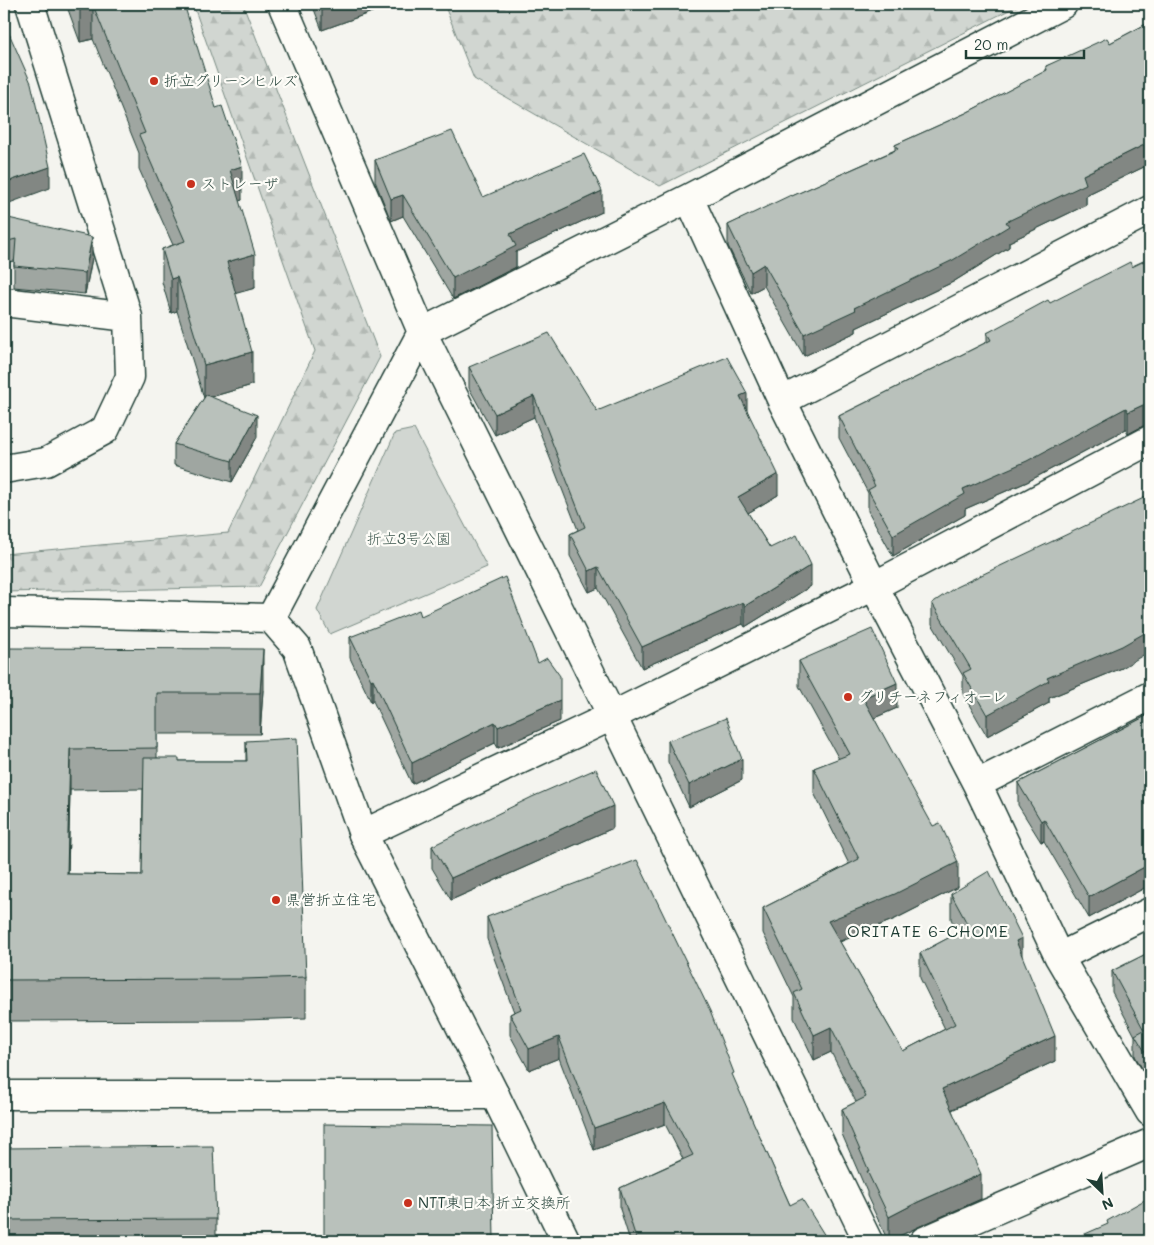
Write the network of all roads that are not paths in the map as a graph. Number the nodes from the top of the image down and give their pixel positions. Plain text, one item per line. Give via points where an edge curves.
1 (30, 4) edge
2 (282, 4) edge
3 (1063, 4) edge
4 (689, 198) junction
5 (1150, 210) edge
6 (4, 302) edge
7 (128, 317) junction
8 (422, 332) junction
9 (782, 401) junction
10 (1150, 440) edge
11 (4, 469) edge
12 (874, 586) junction
13 (4, 612) edge
14 (271, 618) junction
15 (1150, 696) edge
16 (612, 716) junction
17 (977, 784) junction
18 (363, 834) junction
19 (1150, 912) edge
20 (1059, 957) junction
21 (4, 1095) edge
22 (495, 1095) junction
23 (1150, 1112) edge
24 (1150, 1143) edge
25 (566, 1241) edge
26 (868, 1241) edge
27 (924, 1241) edge

1 - 7 street
2 - 8 street
3 - 4 street
4 - 8 street
4 - 9 street
5 - 9 street
6 - 7 street
7 - 11 street via 130,377 105,430 46,462
8 - 14 street
8 - 16 street
9 - 12 street
10 - 12 street
12 - 16 street
12 - 17 street
13 - 14 street
14 - 18 street via 297,648
15 - 17 street
16 - 18 street
16 - 26 street
17 - 20 street
18 - 22 street
19 - 20 street
20 - 23 street
21 - 22 street
22 - 25 street
24 - 27 street

